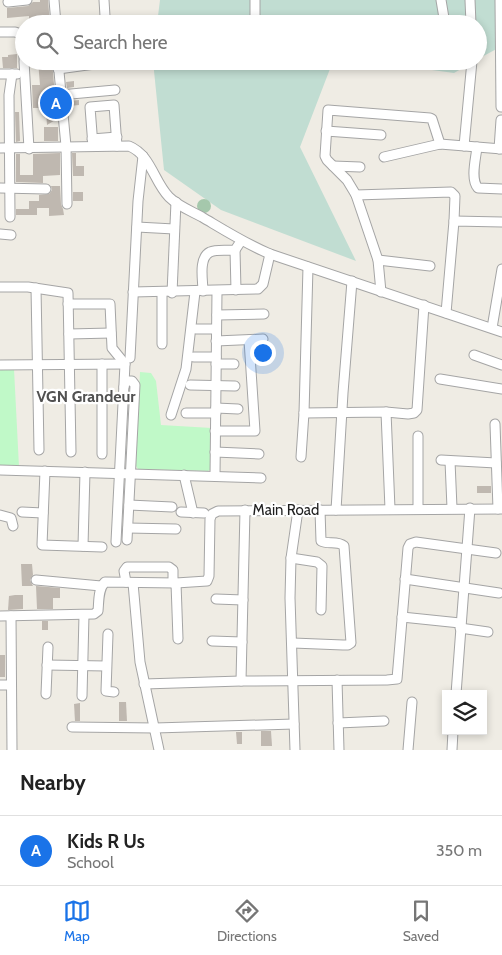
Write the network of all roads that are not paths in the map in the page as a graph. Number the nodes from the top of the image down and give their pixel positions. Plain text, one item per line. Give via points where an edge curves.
1 (27, 0) edge
2 (54, 0) edge
3 (104, 0) edge
4 (255, 0) edge
5 (441, 0) edge
6 (470, 0) edge
7 (500, 0) edge
8 (8, 2) dead end
9 (55, 15) edge
10 (104, 15) edge
11 (255, 15) edge
12 (443, 15) edge
13 (471, 15) edge
14 (0, 32) edge
15 (15, 32) edge
16 (501, 50) edge
17 (24, 70) edge
18 (58, 70) edge
19 (471, 70) edge
20 (0, 74) edge
21 (12, 74) junction
22 (24, 74) junction
23 (501, 77) edge
24 (115, 90) dead end
25 (60, 95) junction
26 (501, 104) edge
27 (501, 120) edge
28 (326, 131) junction
29 (382, 135) dead end
30 (117, 142) junction
31 (93, 143) junction
32 (440, 144) junction
33 (66, 146) junction
34 (464, 146) junction
35 (477, 147) junction
36 (5, 148) edge
37 (29, 149) junction
38 (500, 149) edge
39 (143, 156) junction
40 (384, 156) dead end
41 (333, 166) junction
42 (360, 167) dead end
43 (5, 188) edge
44 (46, 189) dead end
45 (502, 189) edge
46 (356, 195) junction
47 (176, 202) junction
48 (67, 204) dead end
49 (10, 217) dead end
50 (454, 221) junction
51 (502, 222) edge
52 (137, 227) junction
53 (174, 229) junction
54 (0, 234) edge
55 (11, 235) dead end
56 (241, 241) junction
57 (235, 250) junction
58 (270, 254) junction
59 (378, 260) junction
60 (430, 266) dead end
61 (308, 267) junction
62 (502, 269) edge
63 (352, 281) junction
64 (0, 287) edge
65 (36, 288) junction
66 (236, 290) junction
67 (217, 291) junction
68 (134, 292) junction
69 (162, 292) junction
70 (172, 292) junction
71 (199, 292) junction
72 (382, 292) junction
73 (68, 304) junction
74 (424, 306) junction
75 (446, 313) junction
76 (264, 314) dead end
77 (216, 316) junction
78 (492, 328) junction
79 (196, 329) dead end
80 (216, 329) junction
81 (502, 332) edge
82 (110, 333) junction
83 (69, 334) junction
84 (249, 340) junction
85 (263, 340) dead end
86 (216, 341) junction
87 (162, 344) dead end
88 (474, 355) dead end
89 (194, 357) dead end
90 (216, 360) junction
91 (127, 361) junction
92 (70, 364) junction
93 (102, 364) junction
94 (234, 364) dead end
95 (0, 365) edge
96 (38, 365) junction
97 (502, 365) edge
98 (440, 379) dead end
99 (190, 385) dead end
100 (216, 385) junction
101 (235, 386) dead end
102 (124, 387) junction
103 (502, 389) edge
104 (238, 409) dead end
105 (216, 411) junction
106 (342, 412) junction
107 (386, 412) junction
108 (186, 413) dead end
109 (304, 413) junction
110 (171, 415) dead end
111 (495, 424) dead end
112 (216, 431) junction
113 (418, 436) dead end
114 (498, 438) edge
115 (39, 450) dead end
116 (70, 452) dead end
117 (215, 452) junction
118 (102, 454) dead end
119 (259, 454) dead end
120 (302, 457) dead end
121 (496, 463) junction
122 (0, 470) edge
123 (45, 471) junction
124 (85, 472) junction
125 (120, 473) junction
126 (131, 474) junction
127 (184, 475) junction
128 (215, 476) junction
129 (261, 478) dead end
130 (129, 505) junction
131 (172, 507) dead end
132 (452, 508) junction
133 (470, 508) junction
134 (390, 509) junction
135 (418, 509) junction
136 (500, 509) edge
137 (245, 510) junction
138 (298, 510) junction
139 (320, 510) junction
140 (336, 510) junction
141 (22, 512) dead end
142 (181, 512) dead end
143 (43, 513) junction
144 (192, 513) junction
145 (204, 513) dead end
146 (0, 515) edge
147 (13, 526) dead end
148 (128, 528) junction
149 (176, 530) dead end
150 (127, 540) dead end
151 (116, 542) dead end
152 (82, 546) junction
153 (102, 546) dead end
154 (466, 549) junction
155 (496, 553) dead end
156 (291, 558) junction
157 (405, 579) junction
158 (36, 580) dead end
159 (130, 583) junction
160 (175, 583) junction
161 (101, 586) junction
162 (463, 588) junction
163 (499, 593) dead end
164 (216, 599) dead end
165 (243, 600) junction
166 (320, 610) dead end
167 (84, 615) junction
168 (0, 616) edge
169 (11, 616) junction
170 (402, 617) junction
171 (460, 626) junction
172 (488, 632) dead end
173 (108, 634) dead end
174 (178, 639) dead end
175 (212, 641) dead end
176 (242, 642) junction
177 (293, 643) junction
178 (48, 647) dead end
179 (48, 665) junction
180 (83, 666) junction
181 (106, 666) junction
182 (337, 680) junction
183 (241, 681) junction
184 (292, 682) junction
185 (0, 684) edge
186 (144, 684) junction
187 (11, 685) junction
188 (456, 690) edge
189 (114, 692) dead end
190 (46, 694) dead end
191 (82, 696) dead end
192 (412, 702) dead end
193 (384, 722) dead end
194 (338, 723) junction
195 (294, 724) junction
196 (72, 727) dead end
197 (155, 728) junction
198 (454, 735) edge
199 (12, 750) edge
200 (159, 750) edge
201 (295, 750) edge
202 (339, 750) edge
203 (408, 750) edge
204 (452, 750) edge

1 - 8 street
2 - 9 street
3 - 10 street
4 - 11 street
5 - 12 street
6 - 13 street
7 - 16 street
14 - 15 street
16 - 23 street
17 - 22 street
18 - 25 street
19 - 34 street
20 - 21 street
21 - 22 street
21 - 36 street
22 - 37 street
23 - 26 street
24 - 25 street
25 - 33 street
27 - 38 street
28 - 29 street
28 - 32 street via 328,110 430,118
28 - 41 street via 325,156
30 - 31 street
30 - 31 street via 114,105 90,107
30 - 39 street via 134,148
31 - 33 street
32 - 34 street
32 - 40 street
33 - 37 street
33 - 48 street
34 - 35 street
35 - 38 street
35 - 45 street via 476,186
36 - 37 street
36 - 43 street
39 - 47 street via 164,191
39 - 52 street
41 - 42 street
41 - 46 street
43 - 44 street
43 - 49 street
46 - 50 street via 451,192 455,196
46 - 59 street
47 - 53 street
47 - 56 street
50 - 51 street
50 - 75 street
52 - 53 street
52 - 68 street
53 - 70 street
54 - 55 street
56 - 57 street
56 - 58 street
57 - 66 street
57 - 71 street via 215,251 205,256
58 - 61 street
58 - 66 street via 260,289
59 - 60 street
59 - 72 street
61 - 63 street
61 - 109 street
62 - 78 street
63 - 72 street
63 - 106 street
64 - 65 street
65 - 73 street via 68,293
65 - 96 street
66 - 67 street
67 - 71 street
67 - 77 street
68 - 69 street
68 - 91 street
69 - 70 street
69 - 87 street
70 - 71 street
71 - 110 street via 186,369
72 - 74 street
73 - 82 street via 110,304
73 - 83 street
74 - 75 street
74 - 107 street via 417,410 412,414
75 - 78 street
76 - 77 street
77 - 80 street
78 - 81 street
79 - 80 street
80 - 86 street
82 - 83 street
82 - 91 street via 112,348
83 - 92 street
84 - 85 street
84 - 86 street
84 - 112 street via 254,431
86 - 90 street
88 - 97 street
89 - 90 street
90 - 94 street
90 - 100 street
91 - 93 street
91 - 102 street
92 - 93 street
92 - 96 street
92 - 116 street
93 - 118 street
95 - 96 street
96 - 115 street
98 - 103 street
99 - 100 street
100 - 101 street
100 - 105 street
102 - 125 street
102 - 126 street via 126,381 134,383
104 - 105 street
105 - 108 street
105 - 112 street
106 - 107 street
106 - 109 street
106 - 140 street
107 - 134 street
109 - 120 street
111 - 114 street
112 - 117 street
113 - 135 street
114 - 121 street
117 - 119 street
117 - 128 street
121 - 132 street via 446,460
121 - 136 street
122 - 123 street
123 - 124 street
123 - 143 street
124 - 125 street
124 - 152 street
125 - 126 street
125 - 151 street
126 - 127 street
126 - 130 street
127 - 128 street
127 - 144 street
128 - 129 street
130 - 131 street
130 - 148 street
132 - 133 street, Main Road
132 - 135 street, Main Road
133 - 136 street, Main Road
133 - 154 street
134 - 135 street, Main Road
134 - 140 street, Main Road
137 - 138 street, Main Road
137 - 160 street, Main Road via 212,514 207,581
137 - 165 street
138 - 139 street, Main Road
138 - 156 street
139 - 140 street, Main Road
139 - 177 street via 321,541 344,546 351,643
141 - 143 street
142 - 144 street
143 - 152 street via 42,545
144 - 145 street
146 - 147 street via 11,518
148 - 149 street
148 - 150 street
152 - 153 street
154 - 155 street
154 - 157 street via 412,542 408,548
154 - 162 street
156 - 166 street via 317,562 322,566
156 - 177 street
157 - 162 street
157 - 170 street
158 - 161 street, Main Road
159 - 160 street, Main Road
159 - 160 street via 127,567 172,568
159 - 161 street, Main Road via 105,582
159 - 186 street
160 - 174 street
161 - 167 street via 98,611
162 - 163 street
162 - 171 street
164 - 165 street
165 - 176 street
167 - 169 street
167 - 180 street
168 - 169 street
169 - 187 street
170 - 171 street
170 - 182 street via 398,679
171 - 172 street
171 - 188 street
173 - 181 street
175 - 176 street
176 - 183 street
177 - 184 street
178 - 179 street
179 - 180 street
179 - 190 street
180 - 181 street
180 - 191 street
181 - 189 street via 106,691
182 - 184 street
182 - 194 street
183 - 184 street
183 - 186 street
184 - 195 street
185 - 187 street
186 - 197 street
187 - 199 street
192 - 203 street
193 - 194 street
194 - 202 street
195 - 197 street
195 - 201 street
196 - 197 street
197 - 200 street
198 - 204 street

